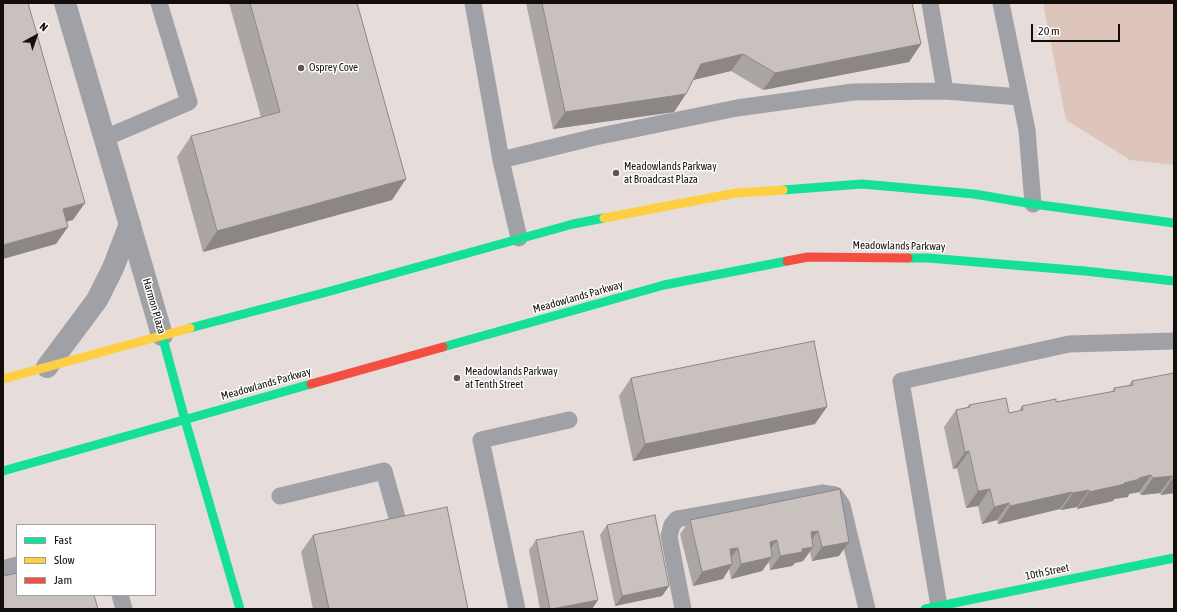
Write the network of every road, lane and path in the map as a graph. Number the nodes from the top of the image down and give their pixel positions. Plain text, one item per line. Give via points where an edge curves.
1 (65, 3) edge
2 (159, 3) edge
3 (473, 3) edge
4 (930, 3) edge
5 (1001, 3) edge
6 (945, 91) junction
7 (1020, 97) junction
8 (105, 138) junction
9 (501, 160) junction
10 (1033, 204) junction
11 (1174, 223) edge
12 (130, 224) junction
13 (519, 238) junction
14 (1174, 281) edge
15 (162, 335) junction
16 (1174, 341) edge
17 (47, 367) junction
18 (3, 379) edge
19 (185, 420) junction
20 (569, 420) dead end
21 (3, 471) edge
22 (280, 496) dead end
23 (401, 532) edge
24 (1174, 558) edge
25 (16, 565) edge
26 (3, 569) edge
27 (120, 596) edge
28 (932, 608) edge
29 (124, 609) edge
30 (240, 609) edge
31 (517, 609) edge
32 (683, 609) edge
33 (867, 609) edge

1 - 8 street, Harmon Plaza
2 - 8 lane via 190,102
3 - 9 lane
4 - 6 lane
5 - 7 lane
6 - 7 lane
6 - 9 lane via 853,92 737,108 595,137
7 - 10 lane via 1027,130
8 - 12 street, Harmon Plaza
9 - 13 lane
10 - 11 main road
10 - 13 main road via 974,194 862,184 736,193 573,224
12 - 15 street, Harmon Plaza
12 - 17 street via 97,300
13 - 15 main road
14 - 19 main road, Meadowlands Parkway via 928,258 808,257 664,285
15 - 17 main road
15 - 19 main road, Harmon Plaza
16 - 28 lane via 1069,344 901,381
17 - 18 main road
19 - 21 main road, Meadowlands Parkway
19 - 30 main road, Harmon Plaza
20 - 31 lane via 481,440
22 - 23 lane via 384,471
24 - 28 main road, 10th Street
25 - 26 lane
27 - 29 lane
32 - 33 lane via 669,536 677,519 822,493 835,496 842,505

